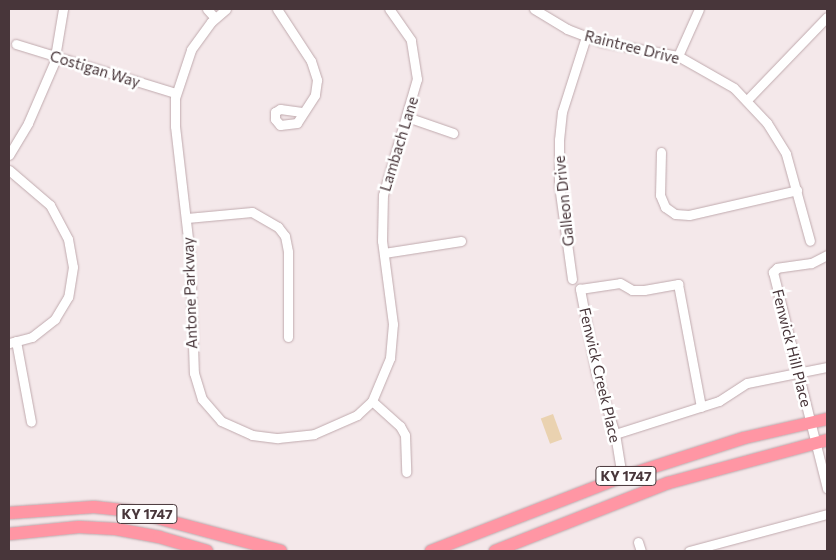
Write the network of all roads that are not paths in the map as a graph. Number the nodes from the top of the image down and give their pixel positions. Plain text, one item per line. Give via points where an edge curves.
1 (63, 9) edge
2 (206, 9) edge
3 (226, 9) edge
4 (277, 9) edge
5 (390, 9) edge
6 (534, 9) edge
7 (699, 9) edge
8 (827, 17) edge
9 (215, 18) junction
10 (586, 37) junction
11 (16, 44) dead end
12 (55, 56) junction
13 (678, 56) junction
14 (176, 93) junction
15 (748, 100) junction
16 (302, 112) dead end
17 (407, 117) junction
18 (452, 133) dead end
19 (661, 152) dead end
20 (9, 155) edge
21 (9, 170) edge
22 (797, 190) junction
23 (187, 218) junction
24 (461, 241) dead end
25 (810, 241) dead end
26 (384, 253) junction
27 (827, 255) edge
28 (572, 279) dead end
29 (288, 337) dead end
30 (12, 342) edge
31 (827, 368) edge
32 (798, 374) junction
33 (372, 401) junction
34 (701, 407) junction
35 (827, 419) edge
36 (31, 422) dead end
37 (810, 422) junction
38 (615, 434) junction
39 (827, 440) edge
40 (814, 442) junction
41 (406, 472) dead end
42 (622, 477) junction
43 (827, 488) edge
44 (9, 513) edge
45 (827, 514) edge
46 (9, 534) edge
47 (207, 551) edge
48 (281, 551) edge
49 (431, 551) edge
50 (495, 551) edge
51 (689, 551) edge

1 - 12 street
2 - 9 street
3 - 9 street, Antone Parkway
4 - 16 street via 316,73 315,95
5 - 17 street, Lambach Lane via 407,34 416,56 417,86
6 - 10 street, Raintree Drive
7 - 13 street
8 - 15 street
9 - 14 street, Antone Parkway via 191,50
10 - 13 street, Raintree Drive
10 - 28 street, Galleon Drive via 562,112 559,140 559,185
11 - 12 street, Costigan Way
12 - 14 street, Costigan Way
12 - 20 street via 28,123
13 - 15 street, Raintree Drive via 720,77
14 - 23 street, Antone Parkway via 175,126
15 - 22 street, Raintree Drive via 778,138
17 - 18 street
17 - 26 street, Lambach Lane via 383,195
19 - 22 street via 660,195 665,207 675,214 689,215
21 - 30 street via 44,198 55,213 68,239 73,267 68,296 60,313 44,330
22 - 25 street, Raintree Drive
23 - 29 street via 252,212 278,227 285,236 288,252
23 - 33 street, Antone Parkway via 194,373 198,391 213,414 243,432 287,438 336,427
24 - 26 street
26 - 33 street, Lambach Lane via 392,309 392,342 386,372
27 - 32 street, Fenwick Hill Place via 773,272
30 - 36 street
31 - 32 street
32 - 34 street via 747,383 720,400
32 - 37 street, Fenwick Hill Place
33 - 41 street via 400,426 405,435
34 - 38 street
34 - 38 street, Fenwick Creek Place via 678,284 644,290 632,290 620,283 580,289 596,374
35 - 37 main road, KY 1747
37 - 40 street, Fenwick Hill Place
37 - 42 main road, KY 1747 via 744,438
38 - 42 street, Fenwick Creek Place
39 - 40 main road, KY 1747
40 - 43 street
40 - 50 main road, KY 1747 via 668,483
42 - 49 main road, KY 1747
44 - 48 main road, KY 1747 via 94,507 131,511
45 - 51 street
46 - 47 main road, KY 1747 via 79,527 116,529

